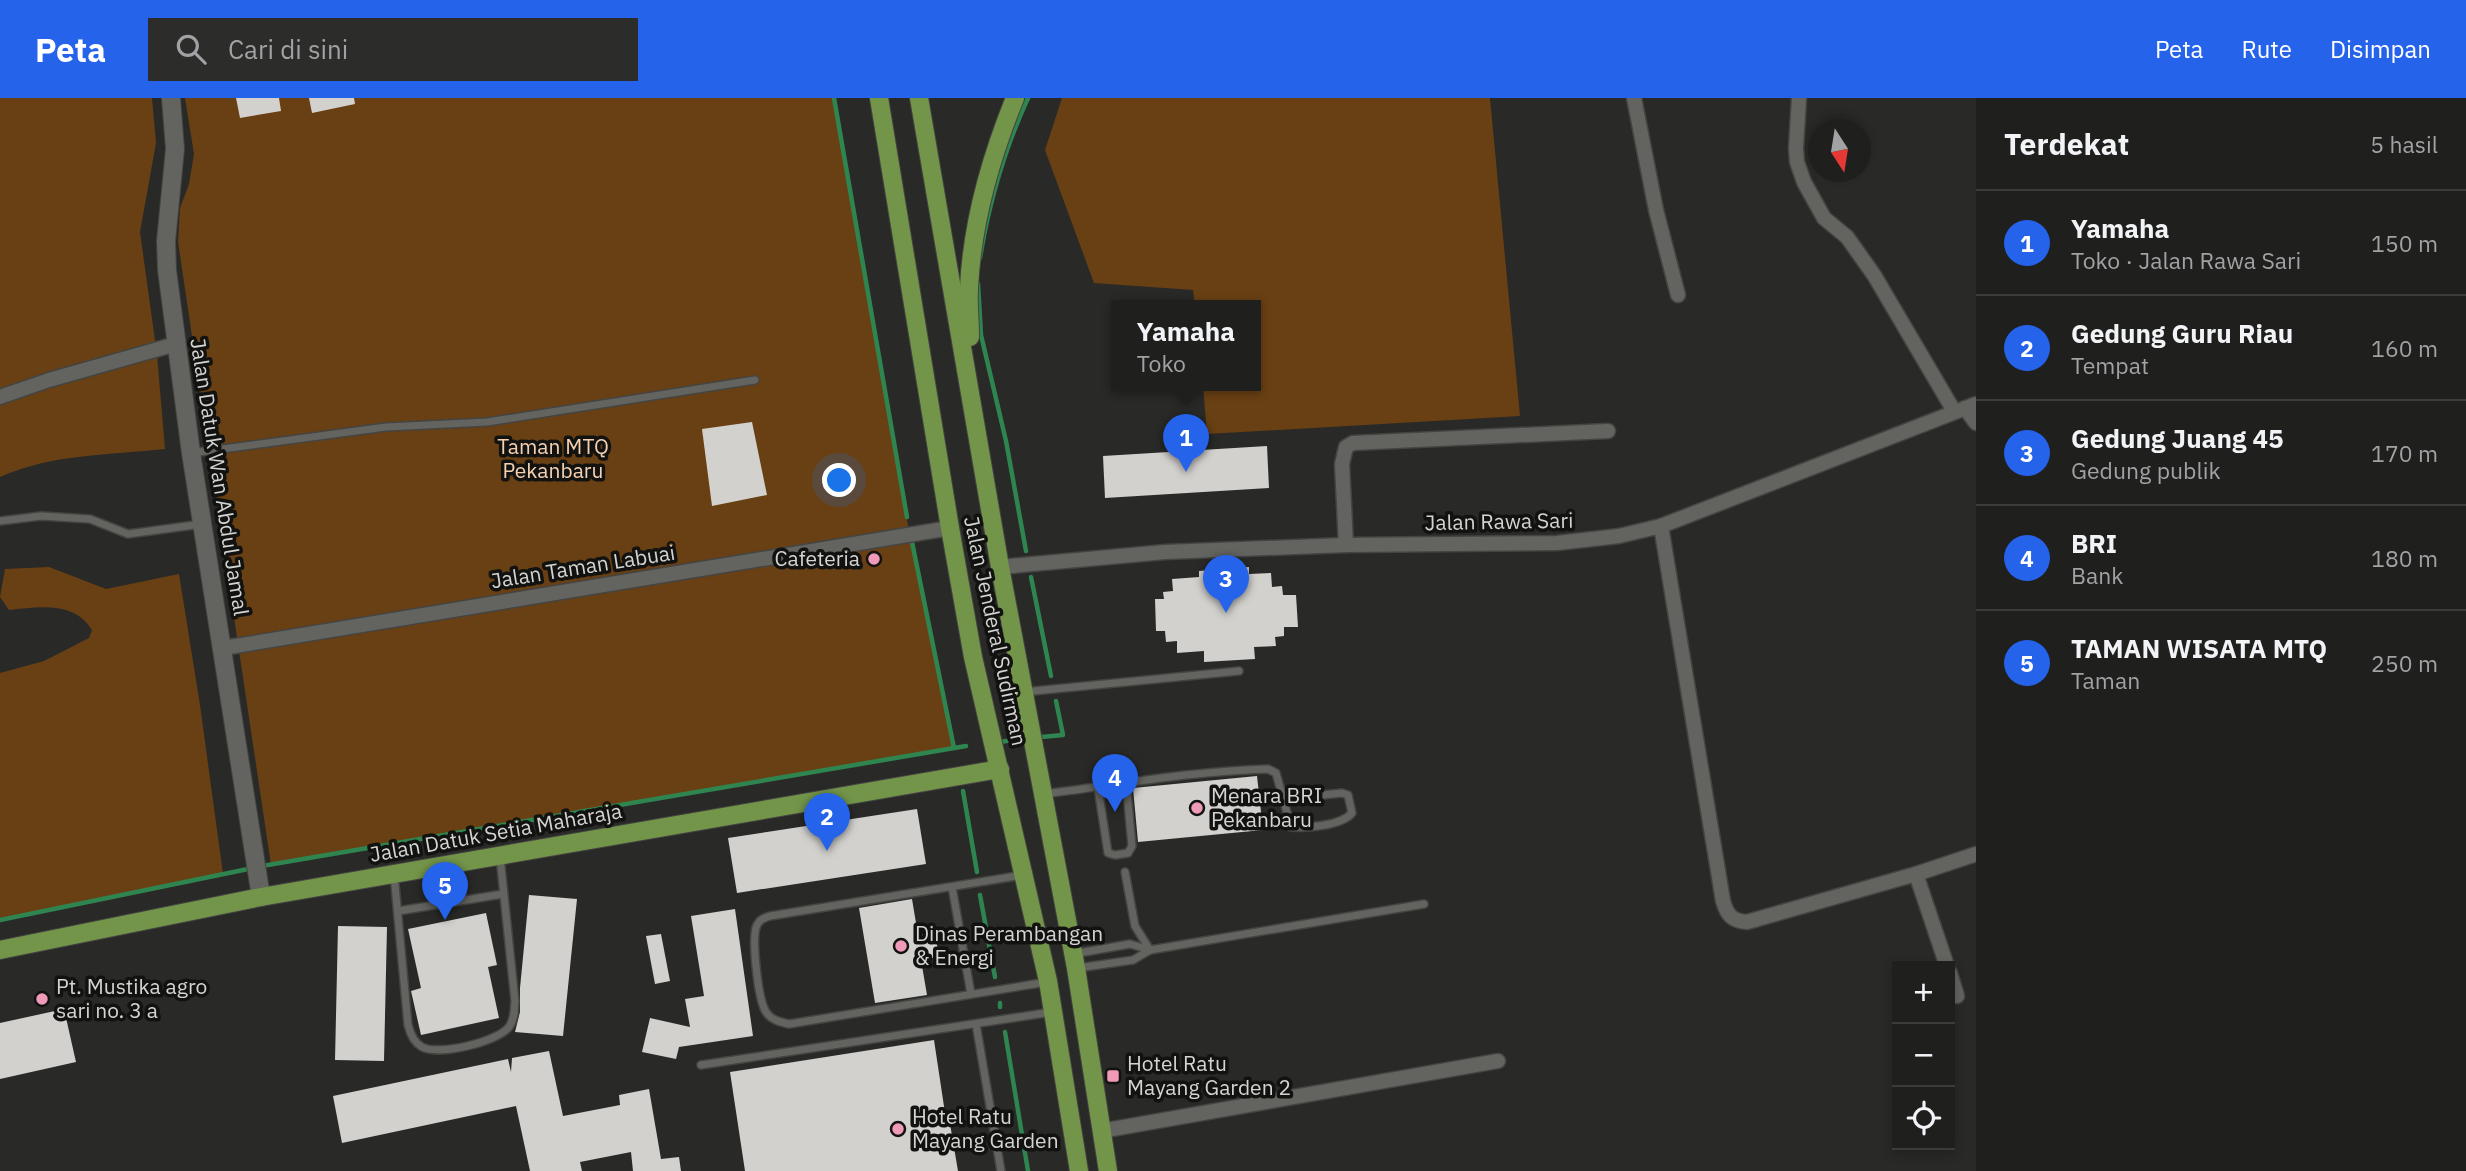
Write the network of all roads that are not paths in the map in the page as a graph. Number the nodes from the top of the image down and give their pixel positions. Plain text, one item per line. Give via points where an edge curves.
1 (171, 98) edge
2 (879, 98) edge
3 (919, 98) edge
4 (1015, 98) edge
5 (1634, 98) edge
6 (1799, 98) edge
7 (1678, 295) dead end
8 (176, 345) junction
9 (755, 380) dead end
10 (0, 397) edge
11 (971, 402) junction
12 (1965, 408) edge
13 (1976, 424) edge
14 (1608, 430) dead end
15 (191, 453) junction
16 (0, 521) edge
17 (202, 524) junction
18 (1661, 526) junction
19 (950, 528) junction
20 (1346, 545) junction
21 (1000, 566) junction
22 (223, 648) junction
23 (1239, 671) dead end
24 (1023, 692) junction
25 (1000, 769) junction
26 (1126, 782) junction
27 (1098, 788) junction
28 (1042, 794) junction
29 (1284, 799) junction
30 (1976, 854) edge
31 (500, 856) junction
32 (1125, 872) dead end
33 (394, 874) junction
34 (1916, 874) junction
35 (1024, 875) junction
36 (952, 887) junction
37 (503, 894) junction
38 (261, 897) junction
39 (1424, 904) dead end
40 (398, 911) junction
41 (0, 950) edge
42 (1150, 950) junction
43 (1074, 961) junction
44 (1945, 961) edge
45 (1048, 981) junction
46 (1955, 990) edge
47 (971, 994) junction
48 (1957, 996) dead end
49 (1053, 1012) junction
50 (976, 1024) junction
51 (1499, 1061) dead end
52 (701, 1065) dead end
53 (1101, 1131) junction
54 (1001, 1171) edge
55 (1079, 1171) edge
56 (1108, 1171) edge

1 - 8 street, Jalan Datuk Wan Abdul Jamal via 175,149 166,241
2 - 19 main road, Jalan Jenderal Sudirman
3 - 11 main road, Jalan Jenderal Sudirman
4 - 11 main road via 979,213 972,254
5 - 7 street
6 - 12 street via 1797,155 1804,182 1824,218 1847,237
8 - 10 street
8 - 15 street, Jalan Datuk Wan Abdul Jamal
9 - 15 lane via 486,422 386,427
11 - 21 main road, Jalan Jenderal Sudirman
12 - 13 street
12 - 18 street, Jalan Rawa Sari
14 - 20 street via 1353,443 1346,447 1342,464
15 - 17 street, Jalan Datuk Wan Abdul Jamal
16 - 17 lane via 41,516 90,519 128,534
17 - 22 street, Jalan Datuk Wan Abdul Jamal
18 - 20 street, Jalan Rawa Sari via 1557,543
18 - 34 street via 1723,901 1730,917 1747,922
19 - 22 street, Jalan Taman Labuai
19 - 25 main road, Jalan Jenderal Sudirman via 973,657
20 - 21 street, Jalan Rawa Sari via 1165,552
21 - 24 main road, Jalan Jenderal Sudirman
22 - 38 street, Jalan Datuk Wan Abdul Jamal
23 - 24 lane
24 - 28 main road, Jalan Jenderal Sudirman
25 - 31 main road, Jalan Datuk Setia Maharaja
25 - 35 main road, Jalan Jenderal Sudirman
26 - 27 lane
26 - 27 lane via 1132,846 1122,855 1108,853
26 - 29 lane via 1268,769 1276,773
27 - 28 lane
28 - 43 main road, Jalan Jenderal Sudirman
29 - 29 lane via 1293,827 1338,821 1352,813 1348,795 1342,793
30 - 34 street
31 - 33 main road, Jalan Datuk Setia Maharaja
31 - 37 lane
32 - 42 lane via 1135,926
33 - 38 main road, Jalan Datuk Setia Maharaja
33 - 40 lane
34 - 44 street
35 - 36 lane
35 - 45 main road, Jalan Jenderal Sudirman
36 - 47 lane
36 - 47 lane via 761,919 755,938 760,995 766,1012 777,1022 789,1024
37 - 40 lane
37 - 40 lane via 514,1017 498,1036 458,1047 432,1050 411,1037
38 - 41 main road, Jalan Datuk Setia Maharaja
39 - 42 lane
42 - 43 lane via 1133,960
42 - 43 lane via 1129,944
43 - 53 main road, Jalan Jenderal Sudirman
45 - 47 lane
45 - 49 main road, Jalan Jenderal Sudirman
46 - 48 street
49 - 50 lane
49 - 55 main road, Jalan Jenderal Sudirman
50 - 52 lane
50 - 54 lane
51 - 53 street
53 - 56 main road, Jalan Jenderal Sudirman

